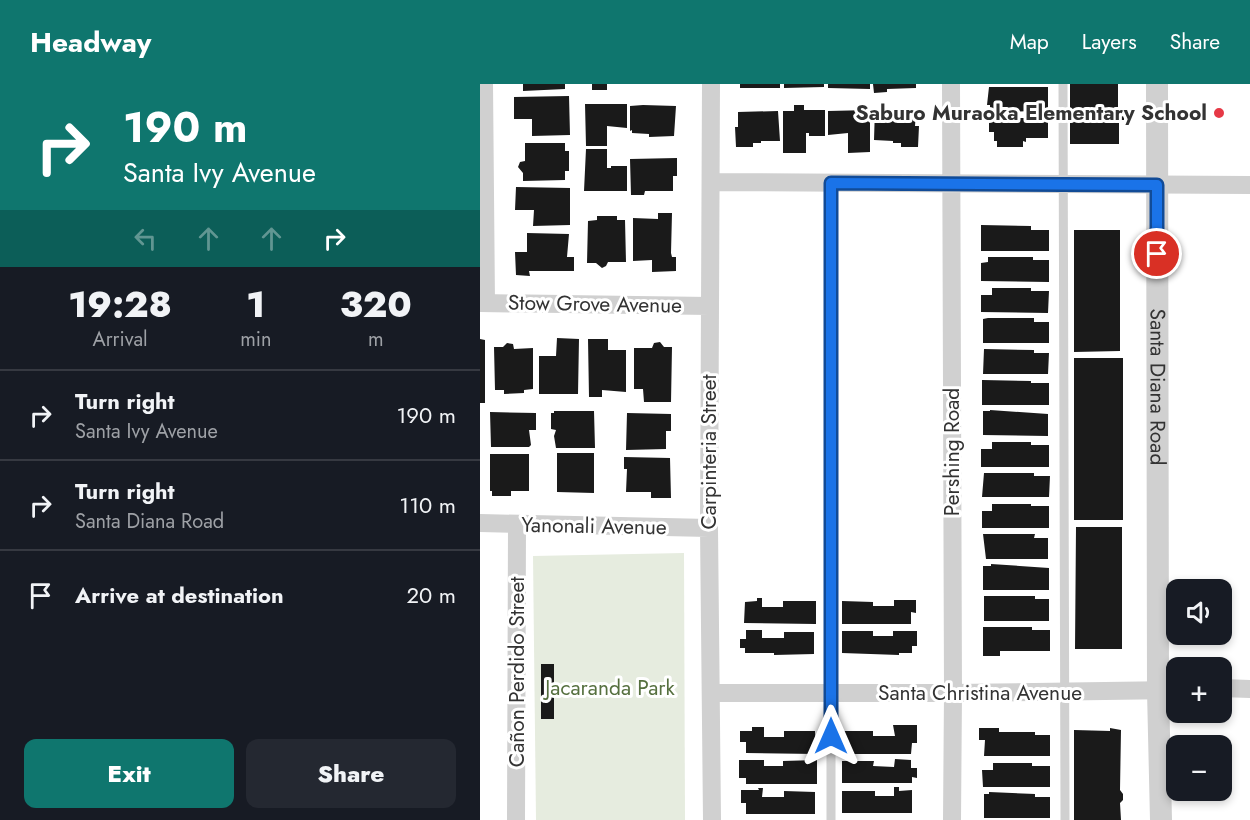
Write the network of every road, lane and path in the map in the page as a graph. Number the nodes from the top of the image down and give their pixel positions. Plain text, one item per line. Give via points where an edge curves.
1 (711, 84) edge
2 (951, 84) edge
3 (1063, 84) edge
4 (1157, 84) edge
5 (483, 90) edge
6 (711, 182) junction
7 (831, 183) junction
8 (1064, 183) junction
9 (951, 184) junction
10 (1157, 185) junction
11 (1250, 185) edge
12 (483, 303) edge
13 (710, 306) junction
14 (480, 523) edge
15 (517, 524) junction
16 (709, 528) junction
17 (1166, 657) edge
18 (1232, 688) edge
19 (1250, 689) edge
20 (1166, 690) edge
21 (711, 693) junction
22 (831, 693) junction
23 (953, 693) junction
24 (1065, 693) junction
25 (1166, 712) edge
26 (516, 820) edge
27 (712, 820) edge
28 (831, 820) edge
29 (952, 820) edge
30 (1065, 820) edge
31 (1161, 820) edge

1 - 6 street, Carpinteria Street
2 - 9 street, Pershing Road
3 - 8 lane
4 - 10 street, Santa Diana Road
5 - 12 street
6 - 7 street
6 - 13 street, Carpinteria Street
7 - 9 street
7 - 22 lane
8 - 9 street
8 - 10 street
8 - 24 lane
9 - 23 street, Pershing Road
10 - 11 street
10 - 17 street, Santa Diana Road
12 - 13 street, Stow Grove Avenue
13 - 16 street, Carpinteria Street
14 - 15 street, Yanonali Avenue
15 - 16 street, Yanonali Avenue
15 - 26 street, Cañon Perdido Street
16 - 21 street, Carpinteria Street
18 - 19 street
20 - 24 street, Santa Christina Avenue
21 - 22 street, Santa Christina Avenue
21 - 27 street, Carpinteria Street
22 - 23 street, Santa Christina Avenue
22 - 28 lane
23 - 24 street, Santa Christina Avenue
23 - 29 street, Pershing Road
24 - 30 lane
25 - 31 street, Santa Diana Road

